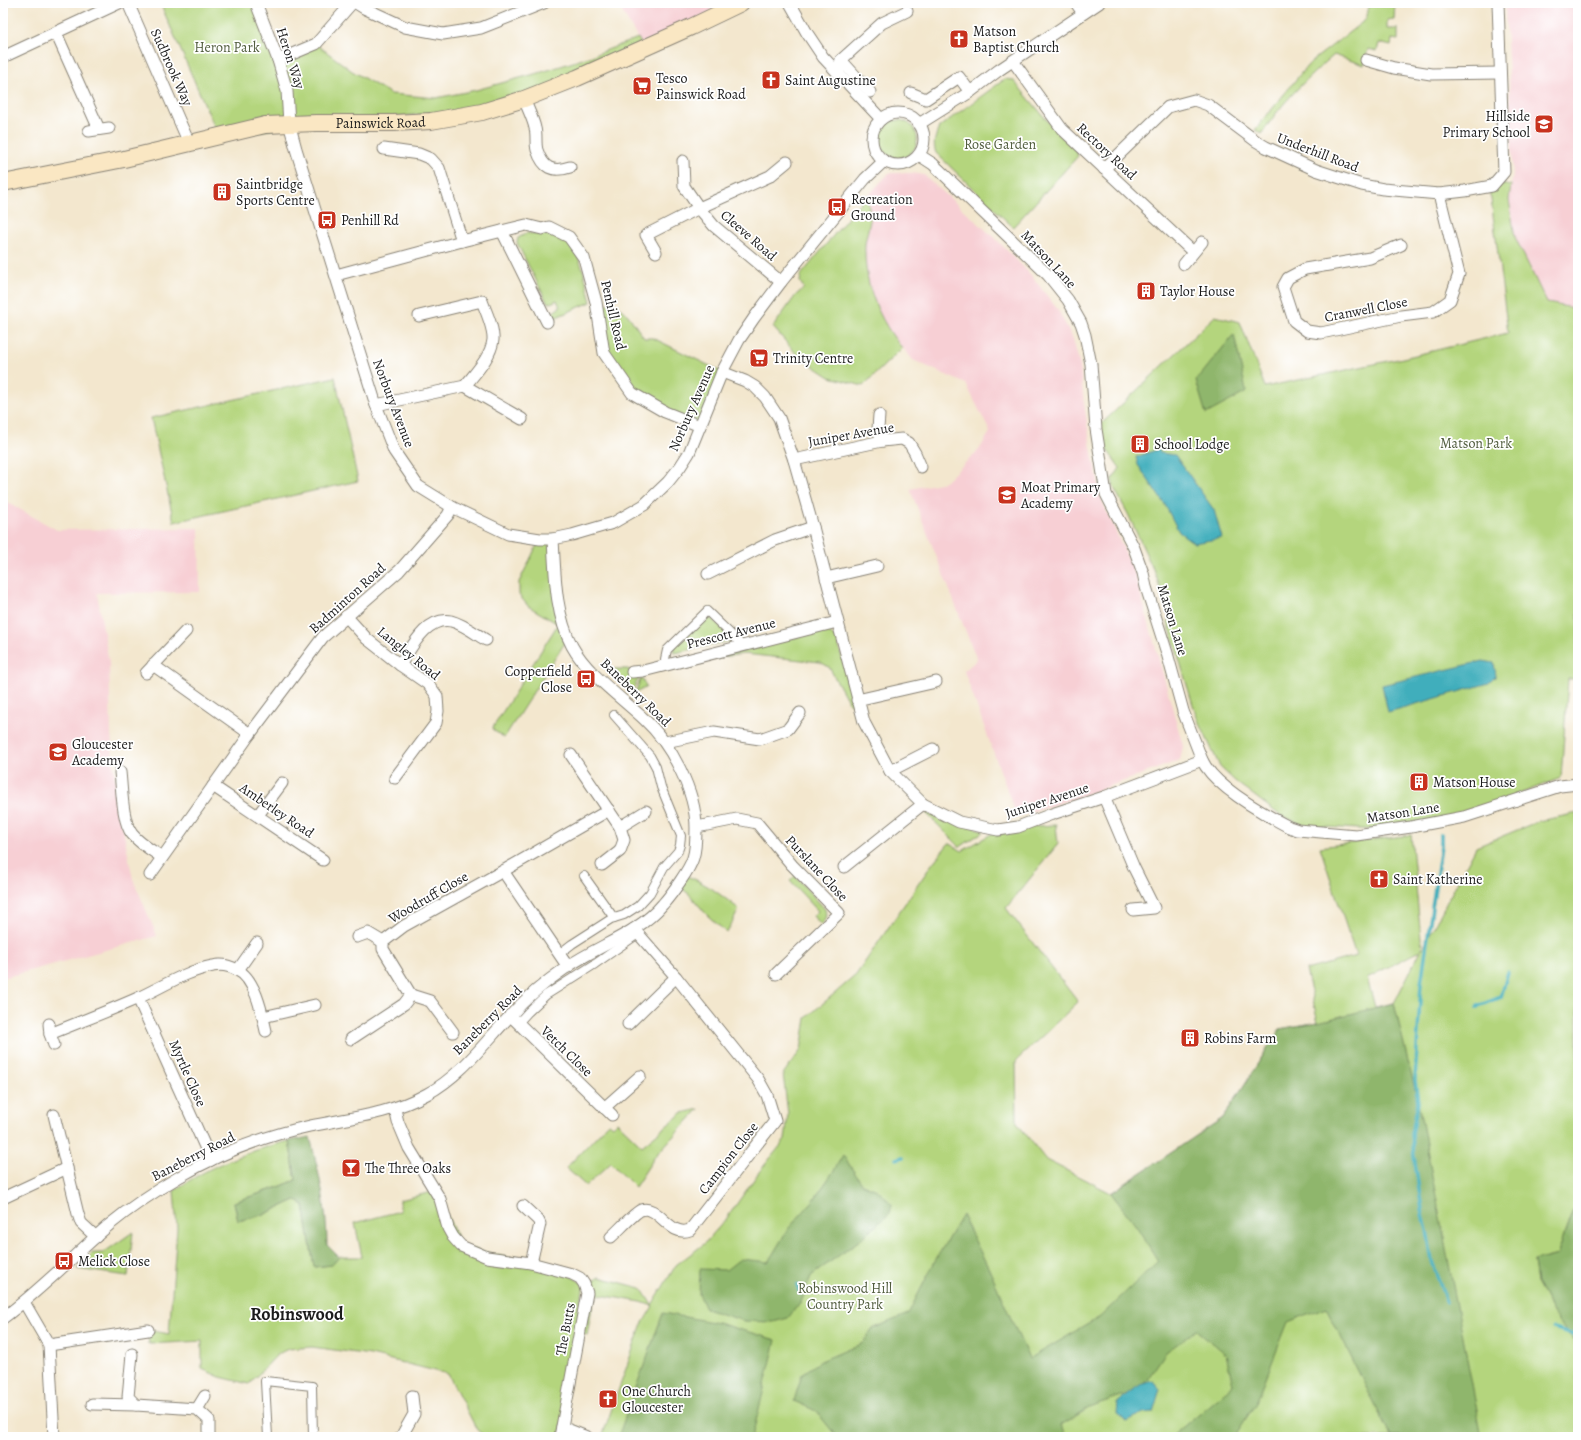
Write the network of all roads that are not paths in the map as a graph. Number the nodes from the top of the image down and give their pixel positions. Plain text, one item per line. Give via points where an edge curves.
1 (119, 3) edge
2 (128, 3) edge
3 (256, 3) edge
4 (352, 3) edge
5 (356, 3) edge
6 (544, 3) edge
7 (741, 3) edge
8 (790, 3) edge
9 (1076, 3) edge
10 (1099, 3) edge
11 (1498, 3) edge
12 (907, 11) dead end
13 (1083, 13) junction
14 (56, 33) junction
15 (3, 58) edge
16 (278, 60) junction
17 (841, 60) junction
18 (1366, 60) dead end
19 (1013, 61) junction
20 (838, 73) junction
21 (1500, 73) junction
22 (870, 92) dead end
23 (970, 92) junction
24 (911, 93) dead end
25 (524, 99) junction
26 (881, 119) junction
27 (289, 123) junction
28 (920, 124) junction
29 (99, 129) dead end
30 (189, 143) junction
31 (384, 149) dead end
32 (919, 154) junction
33 (683, 161) dead end
34 (884, 161) junction
35 (787, 162) dead end
36 (570, 168) dead end
37 (1104, 169) junction
38 (3, 183) edge
39 (1439, 194) junction
40 (699, 208) junction
41 (502, 231) junction
42 (462, 241) junction
43 (1202, 242) dead end
44 (1401, 245) dead end
45 (656, 252) dead end
46 (1193, 252) junction
47 (1184, 264) dead end
48 (336, 275) junction
49 (781, 282) junction
50 (419, 316) dead end
51 (547, 322) dead end
52 (722, 372) junction
53 (465, 386) junction
54 (376, 405) junction
55 (879, 415) dead end
56 (522, 418) dead end
57 (700, 426) junction
58 (882, 441) junction
59 (794, 460) junction
60 (921, 467) dead end
61 (452, 507) junction
62 (813, 527) junction
63 (553, 539) junction
64 (877, 566) dead end
65 (708, 574) dead end
66 (826, 578) junction
67 (346, 616) junction
68 (837, 622) junction
69 (186, 631) dead end
70 (486, 640) dead end
71 (738, 640) dead end
72 (665, 659) dead end
73 (400, 665) junction
74 (632, 672) dead end
75 (936, 682) dead end
76 (857, 700) junction
77 (800, 713) dead end
78 (614, 715) dead end
79 (250, 734) junction
80 (665, 742) junction
81 (933, 749) dead end
82 (571, 755) dead end
83 (1202, 760) junction
84 (890, 771) junction
85 (120, 772) dead end
86 (395, 778) dead end
87 (282, 783) dead end
88 (1578, 784) edge
89 (214, 786) junction
90 (1104, 797) junction
91 (923, 804) junction
92 (609, 810) junction
93 (646, 811) dead end
94 (258, 815) junction
95 (696, 827) junction
96 (620, 828) junction
97 (162, 857) junction
98 (323, 860) dead end
99 (602, 865) dead end
100 (844, 867) dead end
101 (503, 871) junction
102 (150, 875) dead end
103 (584, 876) dead end
104 (1133, 910) dead end
105 (614, 918) junction
106 (636, 932) junction
107 (357, 937) dead end
108 (383, 942) junction
109 (257, 943) dead end
110 (559, 954) junction
111 (568, 967) junction
112 (238, 970) junction
113 (776, 974) dead end
114 (676, 977) junction
115 (411, 994) junction
116 (138, 998) junction
117 (315, 1005) dead end
118 (263, 1017) junction
119 (514, 1019) junction
120 (628, 1024) dead end
121 (266, 1031) dead end
122 (453, 1032) dead end
123 (351, 1039) dead end
124 (54, 1045) dead end
125 (640, 1076) dead end
126 (395, 1109) junction
127 (54, 1115) dead end
128 (211, 1160) junction
129 (67, 1168) junction
130 (3, 1198) edge
131 (523, 1206) dead end
132 (96, 1237) junction
133 (611, 1237) dead end
134 (531, 1263) junction
135 (24, 1302) junction
136 (3, 1318) edge
137 (148, 1330) dead end
138 (49, 1345) junction
139 (132, 1354) dead end
140 (205, 1396) dead end
141 (412, 1396) dead end
142 (92, 1404) dead end
143 (136, 1405) junction
144 (197, 1409) junction
145 (561, 1432) edge
146 (54, 1437) edge
147 (210, 1437) edge
148 (268, 1437) edge
149 (313, 1437) edge
150 (401, 1437) edge
151 (587, 1437) edge

1 - 14 street
2 - 30 street, Sudbrook Way
3 - 16 street, Heron Way
4 - 16 street via 316,44
5 - 6 street via 404,27 443,34 481,28
7 - 25 main road, Painswick Road via 613,63
8 - 20 street via 823,57
9 - 13 street
10 - 13 street
11 - 21 street, Underhill Road
12 - 17 street via 882,23
13 - 19 street
14 - 15 street
14 - 29 street
16 - 27 street, Heron Way via 287,91
17 - 20 street
17 - 22 street
18 - 21 street via 1431,74
19 - 23 street
19 - 37 street, Rectory Road via 1062,129
20 - 26 street
21 - 39 street, Underhill Road via 1504,172 1492,186
23 - 24 street via 961,75 926,99
23 - 28 street
25 - 27 main road, Painswick Road via 482,112 431,120 394,123
25 - 36 street via 535,129 537,150 544,163 552,170
26 - 28 street via 897,113 907,114
26 - 34 street via 874,128 872,137 873,147
27 - 30 main road, Painswick Road via 265,125
27 - 48 street, Norbury Avenue
28 - 32 street via 924,138
30 - 38 main road, Painswick Road via 117,161
31 - 42 street via 419,154 432,159 439,168
32 - 34 street via 910,162 900,165
32 - 83 street, Matson Lane via 933,164 1048,276 1078,316 1086,335 1092,364 1096,429 1106,494 1134,548 1168,653 1183,710
33 - 40 street, Cleeve Road via 684,186
34 - 49 street, Norbury Avenue via 865,179
35 - 40 street, Cleeve Road via 770,176
37 - 39 street, Underhill Road via 1168,107 1194,100 1208,104 1266,147 1330,175 1383,189
37 - 46 street, Rectory Road
39 - 44 street, Cranwell Close via 1459,274 1450,300 1433,312 1321,333 1307,331 1294,321 1283,287 1288,278 1305,269 1370,258
40 - 45 street via 646,235
40 - 49 street, Cleeve Road via 714,226
41 - 42 street, Penhill Road
41 - 51 street
41 - 57 street, Penhill Road via 526,225 542,229 549,227 569,237 584,258 596,302 604,353 632,393 665,412
42 - 48 street, Penhill Road
43 - 46 street
46 - 47 street
48 - 54 street, Norbury Avenue
49 - 52 street, Norbury Avenue via 743,335
50 - 53 street via 482,301 492,329 493,340 490,352
52 - 57 street, Norbury Avenue
52 - 59 street, Juniper Avenue via 745,381 765,397 779,418
53 - 54 street
53 - 56 street
54 - 61 street, Norbury Avenue via 394,451 418,486
55 - 58 street via 878,429
57 - 63 street, Norbury Avenue via 680,467 644,505 613,523
58 - 59 street, Juniper Avenue
58 - 60 street, Juniper Avenue via 902,439 909,443
59 - 62 street, Juniper Avenue
61 - 63 street, Norbury Avenue via 508,534
61 - 67 street, Badminton Road via 448,515 398,571
62 - 65 street via 775,540
62 - 66 street, Juniper Avenue
63 - 80 street, Baneberry Road via 561,613 574,650 584,663 647,721
64 - 66 street
66 - 68 street, Juniper Avenue
67 - 73 street, Langley Road via 367,639
67 - 79 street, Badminton Road via 323,637
68 - 74 street, Prescott Avenue
68 - 76 street, Juniper Avenue
69 - 79 street via 150,669
70 - 73 street via 450,621 436,623 425,630
71 - 72 street via 707,611 667,650
73 - 86 street, Langley Road via 429,685 437,696 438,711 436,723
75 - 76 street
76 - 84 street, Juniper Avenue via 864,722
77 - 80 street via 788,729 760,739 714,732
78 - 105 street via 650,756 681,836 678,851 664,867 650,894 638,906
79 - 89 street, Badminton Road
80 - 95 street, Baneberry Road via 684,778 693,803
81 - 84 street
82 - 92 street
83 - 88 street, Matson Lane via 1212,775 1238,796 1279,822 1298,830 1341,834 1411,827 1464,817 1560,786
83 - 90 street, Juniper Avenue
84 - 91 street, Juniper Avenue
85 - 97 street via 126,821 131,833
87 - 94 street
89 - 94 street, Amberley Road
89 - 97 street, Badminton Road
90 - 91 street, Juniper Avenue via 1018,827 998,830 959,822
90 - 104 street via 1138,867 1154,908
91 - 100 street
92 - 96 street
92 - 101 street, Woodruff Close
93 - 96 street
94 - 98 street, Amberley Road
95 - 106 street, Baneberry Road via 693,859 662,906
95 - 113 street, Purslane Close via 737,819 757,824 792,865 840,913
96 - 99 street via 624,840 620,851
97 - 102 street, Badminton Road
101 - 108 street, Woodruff Close via 404,926
101 - 110 street
103 - 105 street
105 - 110 street
106 - 111 street, Baneberry Road
106 - 114 street, Campion Close
106 - 119 street via 589,968 546,995 528,1012
107 - 108 street via 368,933
108 - 115 street, Woodruff Close via 383,949
109 - 112 street
110 - 111 street
111 - 119 street, Baneberry Road
112 - 116 street via 215,965 202,968
112 - 118 street via 247,978
114 - 120 street
114 - 133 street, Campion Close via 758,1079 768,1095 776,1121 690,1230 683,1233 677,1231 647,1209 640,1210
115 - 122 street via 430,1001
115 - 123 street via 404,1004
116 - 124 street via 50,1029
116 - 128 street, Myrtle Close
117 - 118 street
118 - 121 street
119 - 125 street, Vetch Close via 608,1112
119 - 126 street, Baneberry Road via 449,1079 428,1094
126 - 128 street, Baneberry Road via 286,1132 248,1144
126 - 134 street, The Butts via 409,1148 440,1199 452,1237 461,1246 487,1257
127 - 129 street
128 - 132 street, Baneberry Road via 150,1195
129 - 130 street
129 - 132 street via 78,1214 82,1223
131 - 134 street via 540,1224
132 - 135 street, Baneberry Road
134 - 145 street, The Butts via 580,1278 587,1293
135 - 136 street, Baneberry Road
135 - 138 street
137 - 138 street
138 - 146 street
139 - 143 street via 128,1397
140 - 144 street
141 - 150 street via 414,1414
142 - 143 street
143 - 144 street
144 - 147 street via 209,1420
145 - 151 street
148 - 149 street via 265,1381 312,1386

